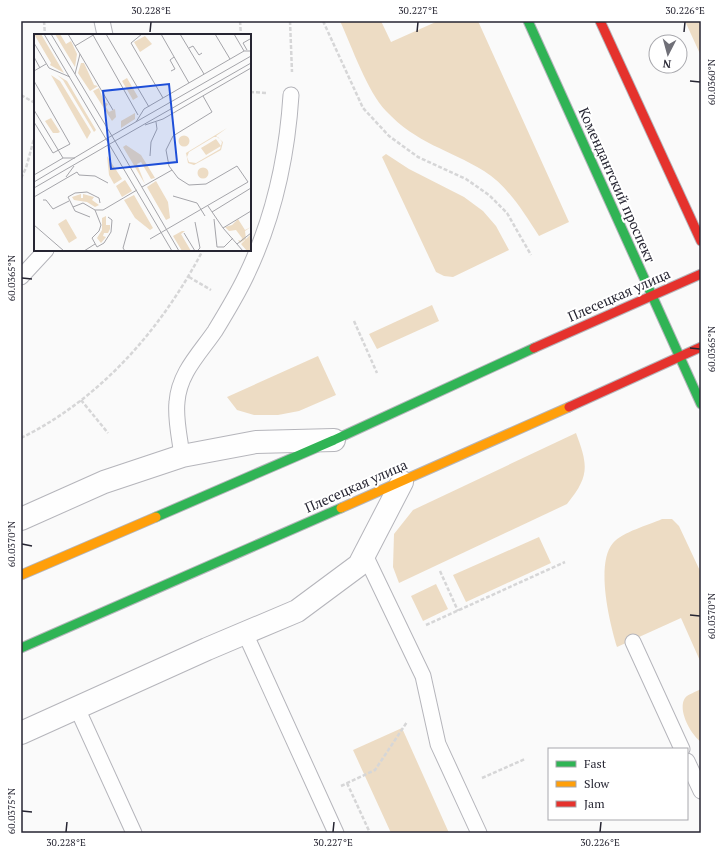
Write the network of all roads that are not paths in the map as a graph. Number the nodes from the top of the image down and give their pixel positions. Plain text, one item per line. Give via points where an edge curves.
1 (102, 21) edge
2 (528, 21) edge
3 (600, 21) edge
4 (105, 34) edge
5 (292, 95) road end
6 (701, 241) edge
7 (45, 251) edge
8 (701, 274) edge
9 (21, 277) edge
10 (652, 297) junction
11 (701, 346) edge
12 (680, 358) junction
13 (701, 404) edge
14 (334, 440) junction
15 (182, 456) junction
16 (402, 482) junction
17 (21, 519) edge
18 (365, 555) junction
19 (21, 575) edge
20 (245, 633) junction
21 (633, 642) dead end
22 (21, 648) edge
23 (77, 708) junction
24 (21, 733) edge
25 (682, 748) edge
26 (688, 763) edge
27 (701, 791) edge
28 (134, 833) edge
29 (336, 833) edge
30 (479, 833) edge

1 - 4 lane
2 - 10 main road, Комендантский проспект
3 - 6 main road
5 - 15 lane via 283,166 269,222 232,303 182,379 177,402
7 - 9 lane
8 - 10 main road, Плесецкая улица
10 - 12 main road, Комендантский проспект
10 - 14 main road, Плесецкая улица via 433,392
11 - 12 main road, Плесецкая улица
12 - 13 main road, Комендантский проспект
12 - 16 main road, Плесецкая улица
14 - 15 street via 256,442
14 - 19 main road, Плесецкая улица
15 - 17 street via 104,482
16 - 18 street
16 - 22 main road, Плесецкая улица
18 - 20 street via 360,565 297,611
18 - 30 lane via 422,676 438,744
20 - 23 street
20 - 29 lane
21 - 25 lane
23 - 24 street
23 - 28 lane
26 - 27 lane

